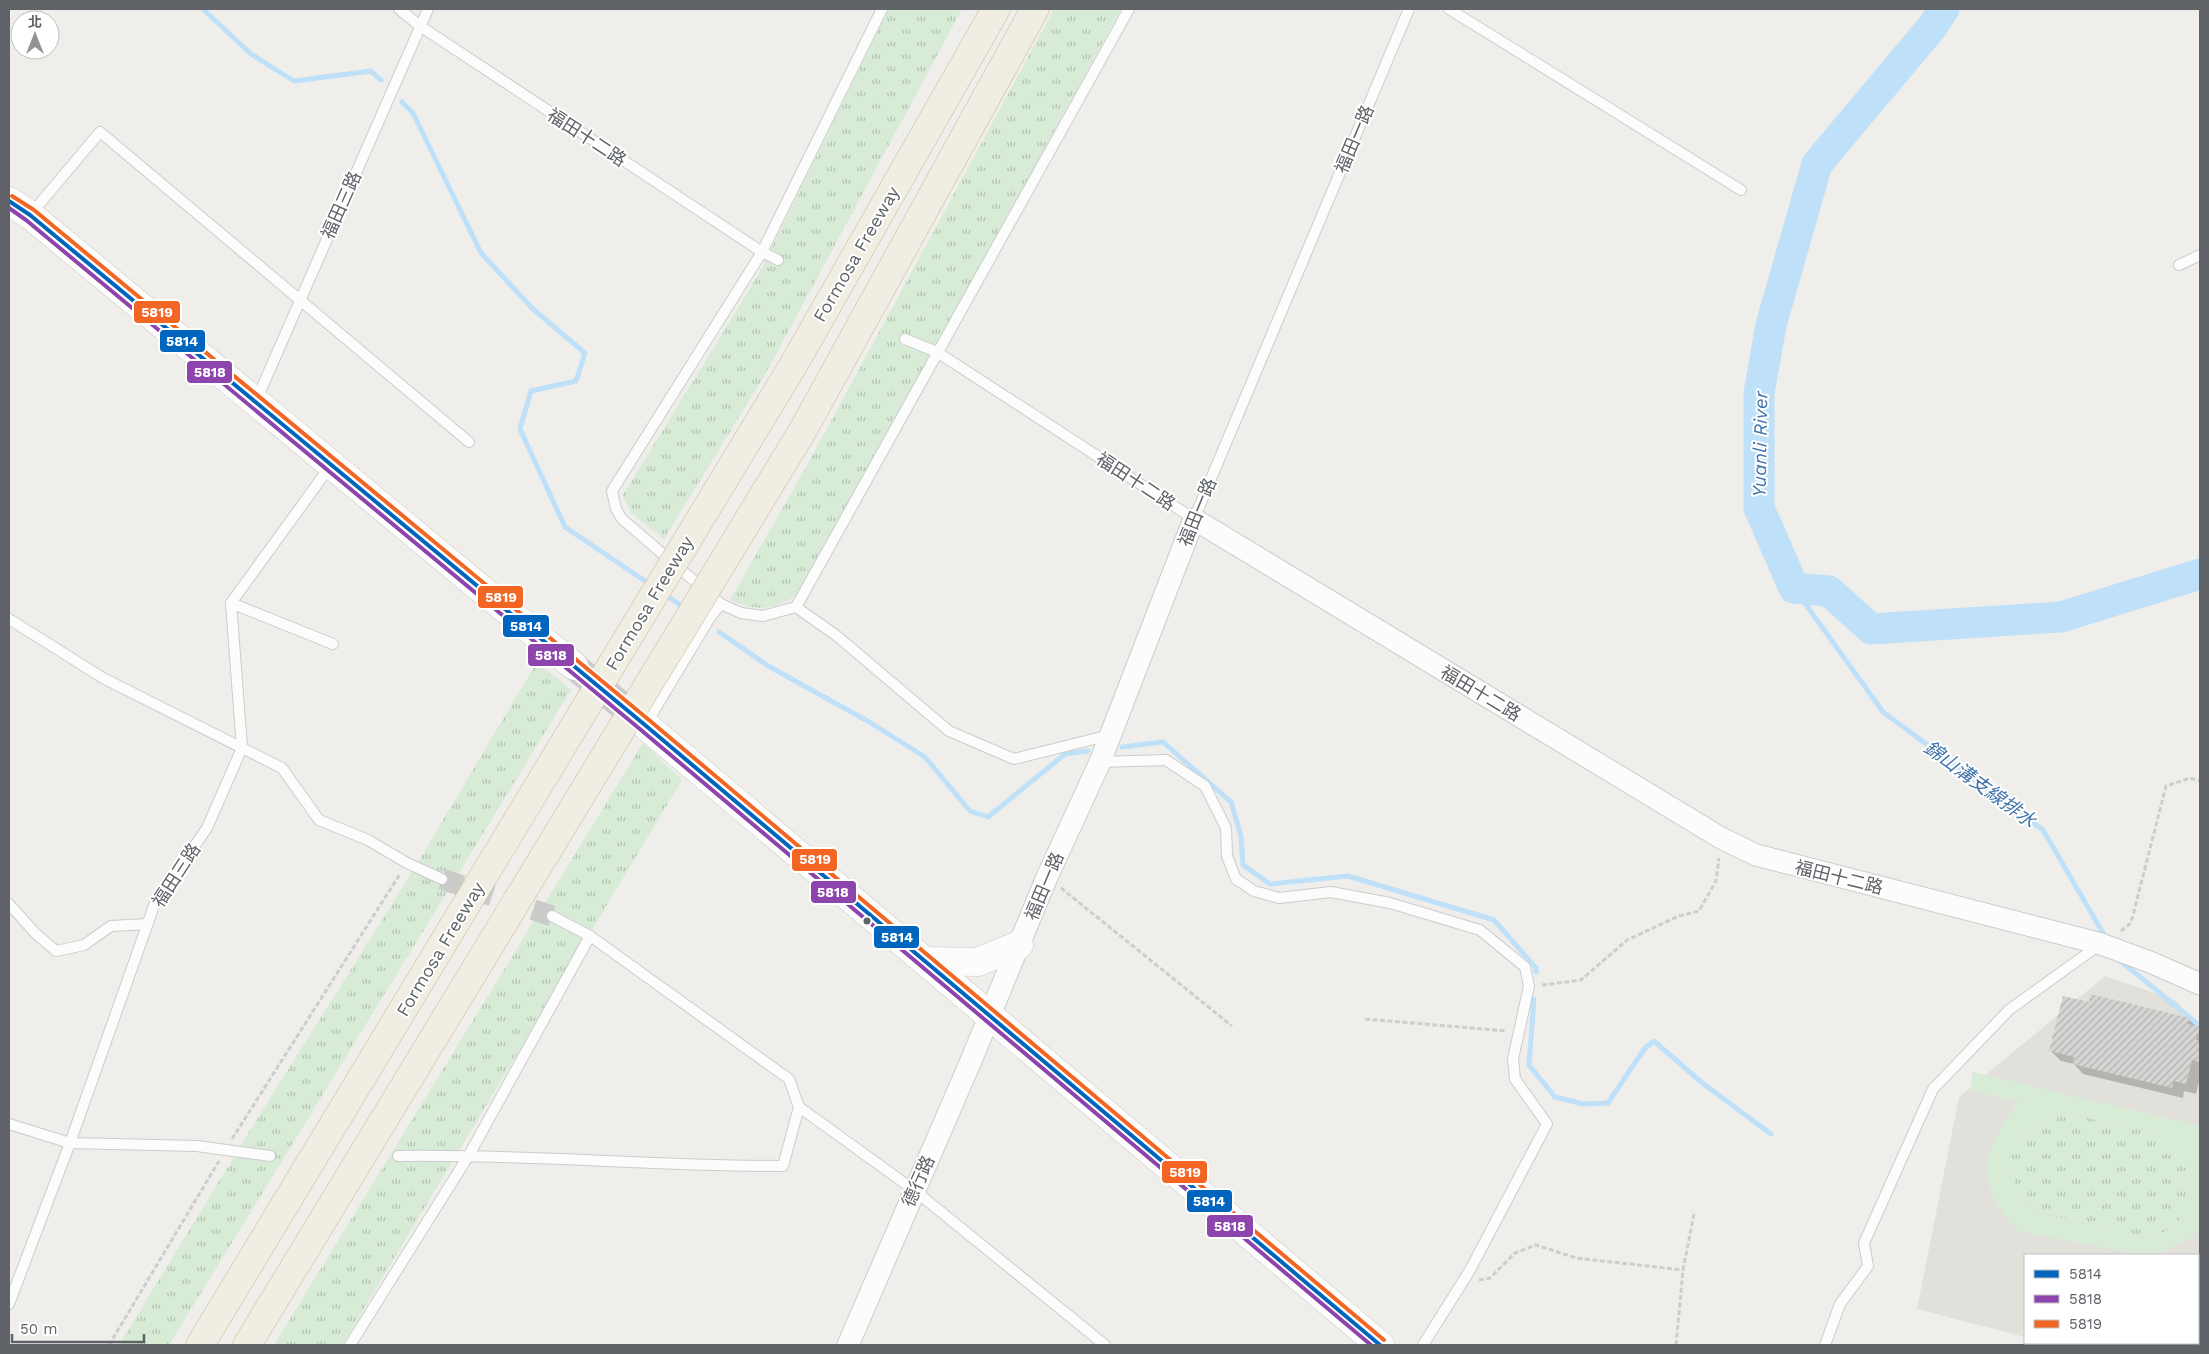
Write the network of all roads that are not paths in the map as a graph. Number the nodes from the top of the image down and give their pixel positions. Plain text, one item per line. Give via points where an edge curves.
1 (399, 9) edge
2 (428, 9) edge
3 (882, 9) edge
4 (996, 9) edge
5 (1035, 9) edge
6 (1129, 9) edge
7 (1409, 9) edge
8 (1449, 9) edge
9 (420, 26) junction
10 (1741, 190) dead end
11 (19, 208) edge
12 (762, 252) junction
13 (2200, 255) edge
14 (778, 260) dead end
15 (2179, 265) dead end
16 (300, 299) junction
17 (905, 340) dead end
18 (937, 352) junction
19 (255, 402) junction
20 (469, 442) dead end
21 (332, 464) junction
22 (1194, 519) junction
23 (231, 603) junction
24 (721, 604) junction
25 (796, 607) junction
26 (9, 619) edge
27 (333, 644) dead end
28 (574, 666) tunnel mouth
29 (645, 725) joint
30 (1110, 735) junction
31 (242, 748) junction
32 (1100, 762) junction
33 (442, 878) tunnel mouth
34 (9, 904) edge
35 (552, 916) tunnel mouth
36 (147, 924) junction
37 (590, 936) junction
38 (1019, 945) junction
39 (2111, 945) junction
40 (926, 961) junction
41 (2200, 984) edge
42 (990, 1016) junction
43 (799, 1107) junction
44 (9, 1124) edge
45 (70, 1143) junction
46 (469, 1155) junction
47 (270, 1156) dead end
48 (398, 1156) dead end
49 (914, 1190) junction
50 (9, 1304) edge
51 (200, 1345) edge
52 (247, 1345) edge
53 (350, 1345) edge
54 (848, 1345) edge
55 (1105, 1345) edge
56 (1380, 1345) edge
57 (1423, 1345) edge
58 (1825, 1345) edge

1 - 9 lane, 福田十二路
2 - 9 lane, 福田三路
3 - 12 lane
4 - 51 highway, Formosa Freeway, bridge via 794,364
5 - 52 highway, bridge via 803,430
6 - 18 lane
7 - 22 lane, 福田一路
8 - 10 lane
9 - 12 lane, 福田十二路
9 - 16 lane, 福田三路
11 - 16 lane via 100,132
11 - 19 main road
12 - 14 lane, 福田十二路
12 - 24 lane via 612,490 622,519
13 - 15 lane
16 - 19 lane, 福田三路
16 - 20 lane
17 - 18 lane, 福田十二路
18 - 22 lane, 福田十二路
18 - 25 lane
19 - 21 main road
21 - 23 lane
21 - 28 main road
22 - 30 street, 福田一路
22 - 39 street, 福田十二路 via 1721,838 1756,855
23 - 27 lane
23 - 31 lane, 福田三路
24 - 25 lane via 742,613 763,616
24 - 29 lane
25 - 30 lane via 837,636 949,731 1014,759
26 - 31 lane via 103,678
29 - 40 main road
30 - 32 street, 福田一路
31 - 33 lane via 282,768 319,820 368,840 407,863
31 - 36 lane, 福田三路 via 207,828 155,903
32 - 38 street, 福田一路
32 - 57 lane via 1166,760 1205,786 1226,828 1227,856 1236,878 1254,892 1279,898 1331,892 1390,903 1480,930 1525,967 1529,986 1513,1059 1515,1079 1547,1124 1461,1284
34 - 36 lane via 56,951 84,945 111,926
35 - 37 lane
36 - 45 lane, 福田三路
37 - 43 lane via 789,1079
37 - 46 lane
38 - 40 main road via 978,962
38 - 42 street, 福田一路
39 - 41 street, 福田十二路
39 - 58 lane via 2009,1010 1933,1089 1864,1243 1868,1266 1840,1304
40 - 42 main road
42 - 49 street, 德行路
42 - 56 main road
43 - 46 lane via 783,1166 694,1166
43 - 49 lane
44 - 45 lane
45 - 47 lane via 197,1146
45 - 50 lane, 福田三路
46 - 48 lane
46 - 53 lane
49 - 54 street, 德行路
49 - 55 lane

